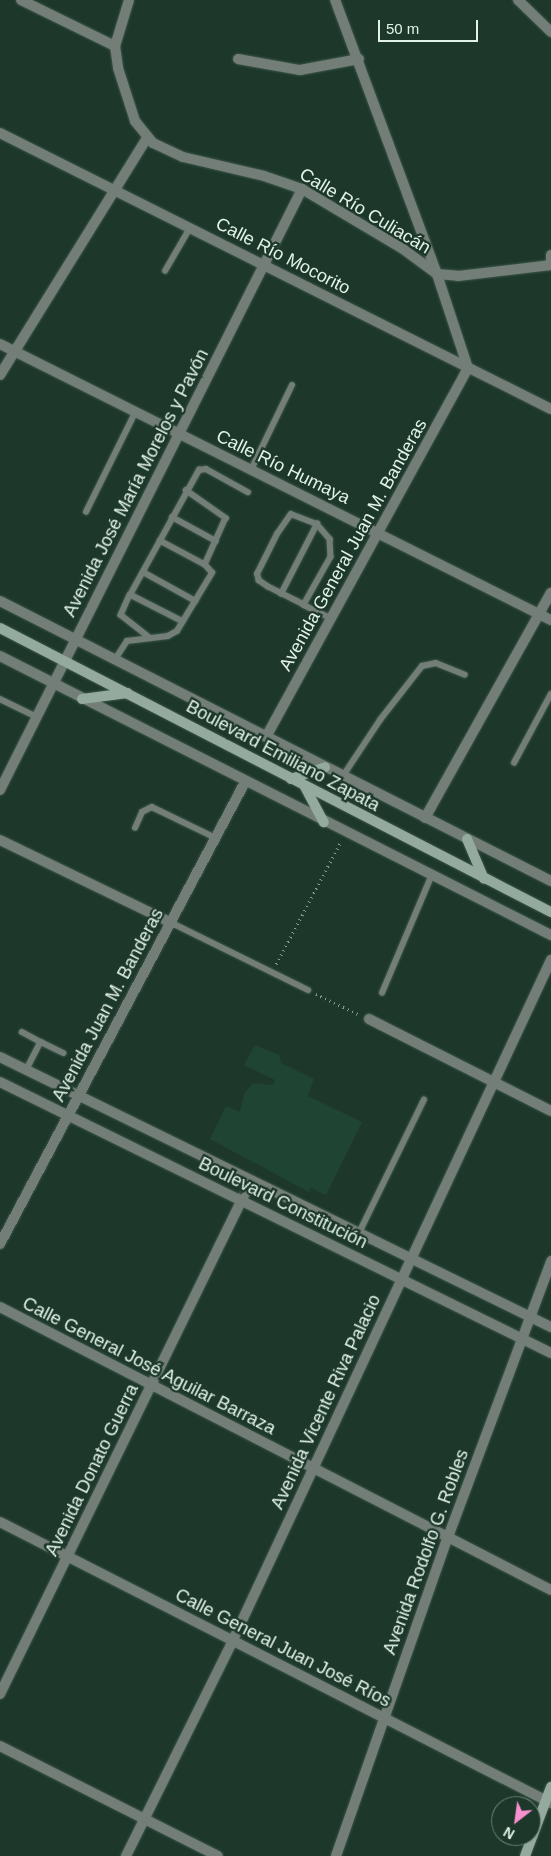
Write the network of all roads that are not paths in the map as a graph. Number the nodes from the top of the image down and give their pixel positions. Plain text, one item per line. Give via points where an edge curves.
1 (21, 0) edge
2 (130, 0) edge
3 (335, 0) edge
4 (518, 0) edge
5 (551, 32) edge
6 (115, 46) junction
7 (238, 59) dead end
8 (359, 59) junction
9 (0, 133) edge
10 (147, 138) junction
11 (302, 189) junction
12 (114, 190) junction
13 (190, 228) junction
14 (551, 255) edge
15 (264, 265) junction
16 (551, 265) edge
17 (165, 271) dead end
18 (437, 274) junction
19 (0, 344) edge
20 (15, 351) junction
21 (468, 368) junction
22 (0, 375) edge
23 (292, 385) dead end
24 (551, 409) edge
25 (135, 413) junction
26 (179, 435) junction
27 (251, 470) junction
28 (186, 490) junction
29 (248, 492) dead end
30 (86, 512) dead end
31 (172, 517) junction
32 (317, 524) junction
33 (377, 532) junction
34 (160, 541) junction
35 (216, 542) junction
36 (205, 565) junction
37 (143, 572) junction
38 (551, 593) edge
39 (281, 594) junction
40 (130, 595) junction
41 (196, 601) junction
42 (0, 602) edge
43 (304, 605) junction
44 (540, 614) junction
45 (331, 618) junction
46 (551, 620) edge
47 (183, 622) junction
48 (0, 628) edge
49 (76, 638) junction
50 (150, 638) junction
51 (0, 656) edge
52 (116, 658) junction
53 (65, 662) junction
54 (464, 675) dead end
55 (53, 684) junction
56 (128, 693) junction
57 (551, 694) edge
58 (0, 699) edge
59 (82, 699) junction
60 (37, 717) junction
61 (266, 737) junction
62 (514, 763) dead end
63 (324, 767) junction
64 (343, 776) junction
65 (291, 779) junction
66 (245, 782) junction
67 (305, 787) junction
68 (0, 790) edge
69 (425, 818) junction
70 (324, 822) junction
71 (134, 828) dead end
72 (216, 838) junction
73 (467, 839) junction
74 (0, 840) edge
75 (431, 877) junction
76 (484, 879) junction
77 (551, 881) edge
78 (551, 912) edge
79 (170, 922) junction
80 (551, 935) edge
81 (551, 960) edge
82 (308, 990) road end
83 (382, 993) dead end
84 (369, 1020) road end
85 (22, 1032) dead end
86 (41, 1042) junction
87 (64, 1054) dead end
88 (0, 1057) edge
89 (27, 1070) junction
90 (0, 1082) edge
91 (493, 1082) junction
92 (78, 1095) junction
93 (424, 1100) dead end
94 (551, 1111) edge
95 (67, 1115) junction
96 (252, 1181) junction
97 (242, 1201) junction
98 (359, 1233) junction
99 (0, 1244) edge
100 (412, 1259) junction
101 (551, 1261) edge
102 (401, 1279) junction
103 (0, 1307) edge
104 (531, 1317) junction
105 (551, 1327) edge
106 (524, 1340) junction
107 (551, 1353) edge
108 (152, 1385) junction
109 (313, 1468) junction
110 (0, 1522) edge
111 (448, 1537) junction
112 (68, 1556) junction
113 (551, 1590) edge
114 (234, 1640) junction
115 (0, 1694) edge
116 (383, 1718) junction
117 (0, 1746) edge
118 (551, 1787) edge
119 (549, 1802) edge
120 (145, 1820) junction
121 (126, 1856) edge
122 (218, 1856) edge
123 (336, 1856) edge
124 (525, 1856) edge

1 - 6 street
2 - 6 street
3 - 8 street
4 - 5 street
6 - 10 street via 126,100
7 - 8 street via 300,70 320,69
8 - 18 street
9 - 12 street, Calle Río Mocorito
10 - 11 street, Calle Río Culiacán via 183,157 264,176
10 - 12 street
11 - 15 street, Avenida José María Morelos y Pavón
11 - 18 street, Calle Río Culiacán via 403,249
12 - 13 street, Calle Río Mocorito
12 - 20 street
13 - 15 street, Calle Río Mocorito
13 - 17 lane
14 - 16 street
15 - 21 street, Calle Río Mocorito
15 - 26 street, Avenida José María Morelos y Pavón
16 - 18 street, Calle Río Culiacán via 458,276
18 - 21 street
19 - 20 street, Calle Río Humaya
20 - 22 street
20 - 25 street, Calle Río Humaya
21 - 24 street, Calle Río Mocorito
21 - 33 street, Avenida General Juan M. Banderas
23 - 27 lane
25 - 26 street, Calle Río Humaya
25 - 30 lane
26 - 27 street, Calle Río Humaya
26 - 49 street, Avenida José María Morelos y Pavón
27 - 33 street, Calle Río Humaya
28 - 29 lane via 203,468
28 - 31 lane
28 - 35 lane via 224,513 225,522
31 - 34 lane
31 - 35 lane
32 - 39 lane
32 - 39 lane via 296,514 287,517 258,568 259,581
32 - 43 lane via 328,532 332,551
33 - 44 street, Calle Río Humaya
33 - 45 street, Avenida General Juan M. Banderas
34 - 36 lane
34 - 37 lane
35 - 36 lane
36 - 41 lane via 212,574
37 - 40 lane
37 - 41 lane
38 - 44 street
39 - 43 lane
40 - 47 lane
40 - 50 lane via 121,615
41 - 47 lane
42 - 49 street, Boulevard Emiliano Zapata
43 - 45 lane
44 - 46 street, Calle Río Humaya
44 - 69 street
45 - 61 street, Avenida General Juan M. Banderas
47 - 50 lane via 174,634
48 - 53 main road, Boulevard Emiliano Zapata
49 - 52 street, Boulevard Emiliano Zapata
49 - 53 street, Avenida José María Morelos y Pavón
50 - 52 lane via 127,641
51 - 55 street
52 - 61 street, Boulevard Emiliano Zapata
53 - 55 street, Avenida José María Morelos y Pavón
53 - 56 main road, Boulevard Emiliano Zapata
54 - 64 lane via 436,663 422,666 380,720
55 - 59 street
55 - 60 street, Avenida José María Morelos y Pavón
56 - 59 main road
56 - 65 main road, Boulevard Emiliano Zapata
57 - 62 lane
58 - 60 lane
59 - 66 street
60 - 68 street, Avenida José María Morelos y Pavón
61 - 63 street, Boulevard Emiliano Zapata
63 - 64 street, Boulevard Emiliano Zapata
63 - 65 main road
64 - 69 street, Boulevard Emiliano Zapata
65 - 67 main road, Boulevard Emiliano Zapata
66 - 70 street
66 - 72 street, Avenida Juan M. Banderas
67 - 70 main road
67 - 76 main road, Boulevard Emiliano Zapata
69 - 73 street, Boulevard Emiliano Zapata
70 - 75 street
71 - 72 lane via 142,812 152,807
72 - 79 street, Avenida Juan M. Banderas
73 - 76 main road
73 - 77 street, Boulevard Emiliano Zapata
74 - 79 street
75 - 80 street
75 - 83 lane
76 - 78 main road, Boulevard Emiliano Zapata
79 - 82 lane
79 - 92 street, Avenida Juan M. Banderas
81 - 91 street, Avenida Vicente Riva Palacio
84 - 91 street
85 - 86 lane
86 - 87 lane
86 - 89 lane
88 - 89 street, Boulevard Constitución
89 - 92 street, Boulevard Constitución
90 - 95 street, Boulevard Constitución
91 - 94 street
91 - 100 street, Avenida Vicente Riva Palacio
92 - 95 street, Avenida Juan M. Banderas
92 - 96 street, Boulevard Constitución
93 - 98 lane
95 - 97 street, Boulevard Constitución
95 - 99 street, Avenida Juan M. Banderas
96 - 97 street, Avenida Donato Guerra
96 - 98 street, Boulevard Constitución
97 - 102 street, Boulevard Constitución
97 - 108 street, Avenida Donato Guerra
98 - 100 street, Boulevard Constitución
100 - 102 street, Avenida Vicente Riva Palacio
100 - 104 street, Boulevard Constitución
101 - 104 street, Avenida Rodolfo G. Robles
102 - 106 street, Boulevard Constitución
102 - 109 street, Avenida Vicente Riva Palacio
103 - 108 street, Calle General José Aguilar Barraza
104 - 105 street, Boulevard Constitución
104 - 106 street, Avenida Rodolfo G. Robles
106 - 107 street, Boulevard Constitución
106 - 111 street, Avenida Rodolfo G. Robles
108 - 109 street, Calle General José Aguilar Barraza
108 - 112 street, Avenida Donato Guerra
109 - 111 street, Calle General José Aguilar Barraza
109 - 114 street, Avenida Vicente Riva Palacio
110 - 112 street, Calle General Juan José Ríos
111 - 113 street, Calle General José Aguilar Barraza
111 - 116 street, Avenida Rodolfo G. Robles
112 - 114 street, Calle General Juan José Ríos
112 - 115 street, Avenida Donato Guerra
114 - 116 street, Calle General Juan José Ríos
114 - 120 street, Avenida Vicente Riva Palacio
116 - 119 street, Calle General Juan José Ríos
116 - 123 street, Avenida Rodolfo G. Robles
117 - 120 street
118 - 119 main road
119 - 124 main road
120 - 121 street, Avenida Vicente Riva Palacio
120 - 122 street

